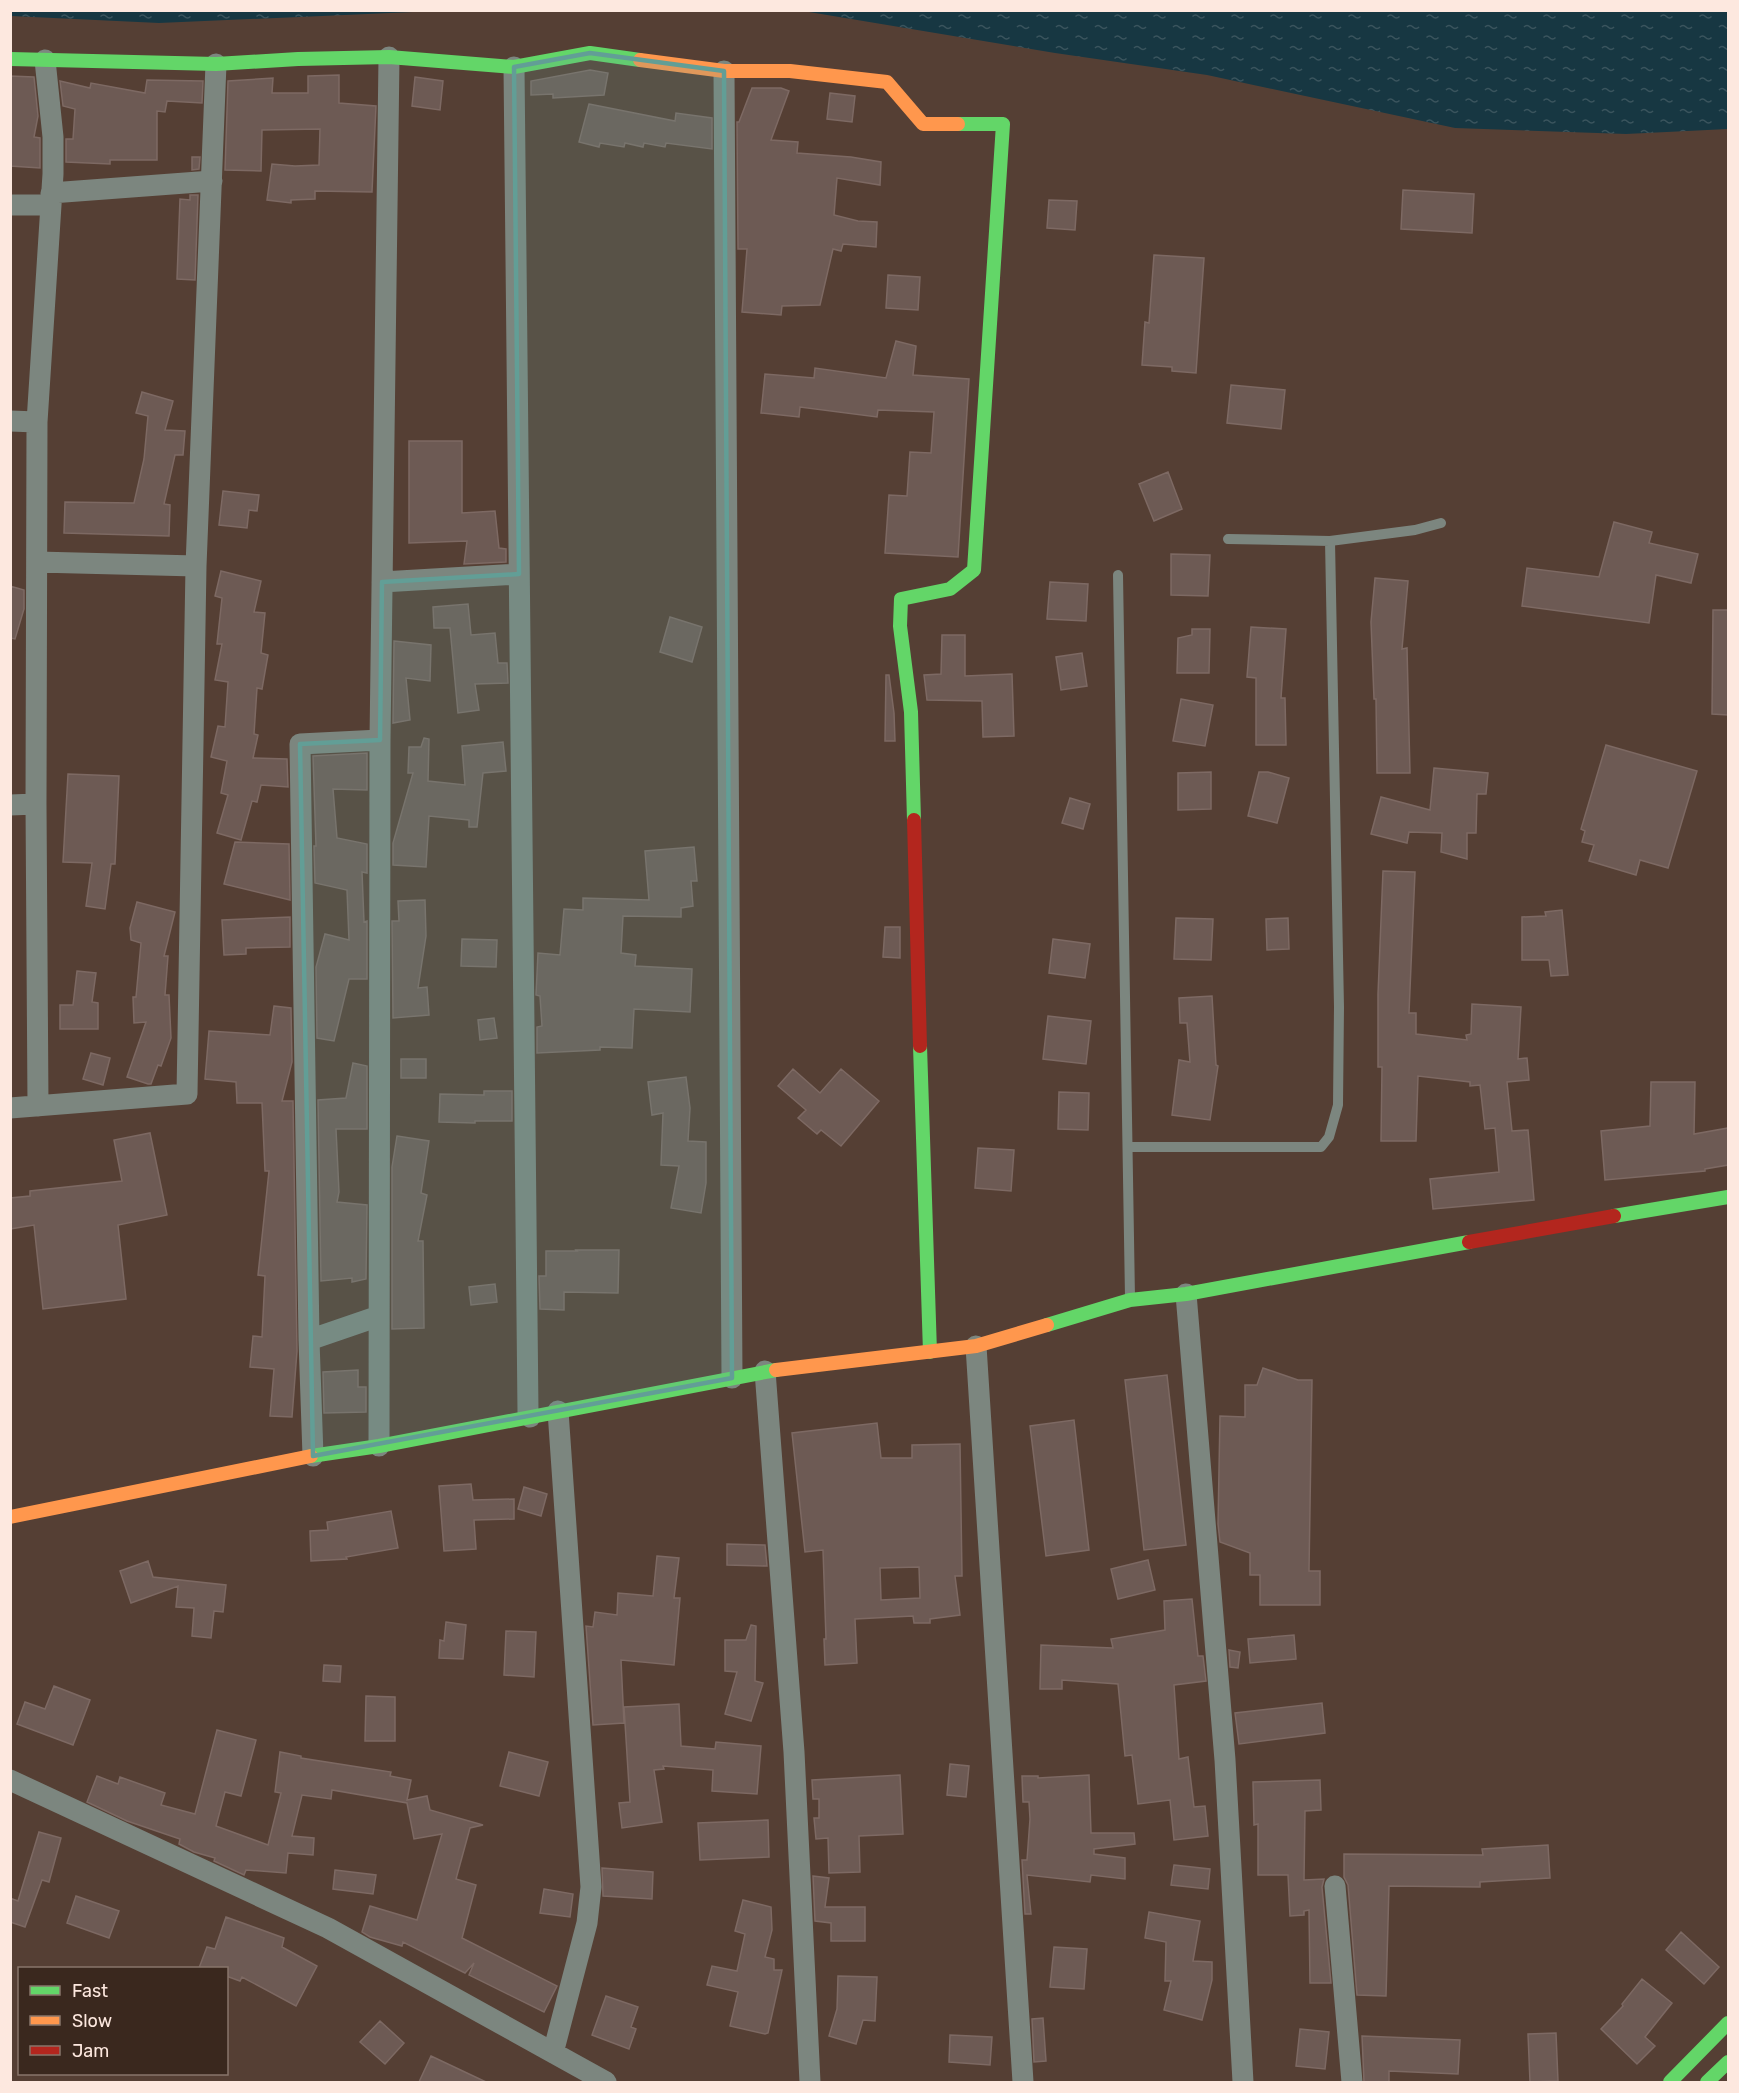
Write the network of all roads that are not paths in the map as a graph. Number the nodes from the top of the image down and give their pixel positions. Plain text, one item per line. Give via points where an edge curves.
1 (389, 57) junction
2 (10, 59) edge
3 (45, 60) junction
4 (216, 64) junction
5 (514, 67) junction
6 (724, 71) junction
7 (212, 181) junction
8 (51, 199) junction
9 (10, 205) edge
10 (10, 421) edge
11 (37, 422) junction
12 (1441, 523) dead end
13 (1228, 539) dead end
14 (1330, 541) junction
15 (37, 562) junction
16 (196, 566) junction
17 (519, 574) junction
18 (1118, 575) dead end
19 (382, 582) junction
20 (380, 740) junction
21 (36, 804) junction
22 (10, 805) edge
23 (38, 1106) junction
24 (10, 1108) edge
25 (1128, 1147) junction
26 (1728, 1197) edge
27 (1186, 1294) junction
28 (1130, 1300) junction
29 (379, 1316) junction
30 (309, 1340) junction
31 (976, 1346) junction
32 (930, 1352) junction
33 (765, 1371) junction
34 (732, 1378) junction
35 (558, 1411) junction
36 (530, 1417) junction
37 (379, 1446) junction
38 (313, 1456) junction
39 (12, 1521) edge
40 (10, 1780) edge
41 (1335, 1886) dead end
42 (1728, 2023) edge
43 (553, 2053) junction
44 (1728, 2062) edge
45 (606, 2082) edge
46 (810, 2082) edge
47 (1023, 2082) edge
48 (1243, 2082) edge
49 (1352, 2082) edge
50 (1670, 2082) edge
51 (1707, 2082) edge

1 - 4 street
1 - 5 street
1 - 19 street
2 - 3 street
3 - 4 street
3 - 8 street via 53,137
4 - 7 street
5 - 6 street via 590,53
5 - 17 street
6 - 32 street via 790,71 887,82 923,124 1003,124 974,570 950,589 901,599 900,626 911,712
6 - 34 street
7 - 8 street
7 - 16 street
8 - 9 street
8 - 11 street
10 - 11 street
11 - 15 street
12 - 14 lane
13 - 14 lane
14 - 25 lane via 1339,1007 1338,1105 1329,1137 1321,1147
15 - 16 street
15 - 21 street
16 - 23 street via 188,1094
17 - 19 street
17 - 36 street
18 - 25 lane
19 - 20 street
20 - 29 street
20 - 30 street via 300,744
21 - 22 street
21 - 23 street
23 - 24 street
25 - 28 lane
26 - 27 street
27 - 28 street
27 - 48 street via 1225,1760
28 - 31 street
29 - 30 street
29 - 37 street
30 - 38 street
31 - 32 street
31 - 47 street
32 - 33 street
33 - 34 street
33 - 46 street via 794,1752
34 - 35 street
35 - 36 street
35 - 43 street via 591,1887 587,1923
36 - 37 street
37 - 38 street
38 - 39 street
40 - 43 street via 328,1928
41 - 49 street
42 - 50 street
43 - 45 street
44 - 51 street

